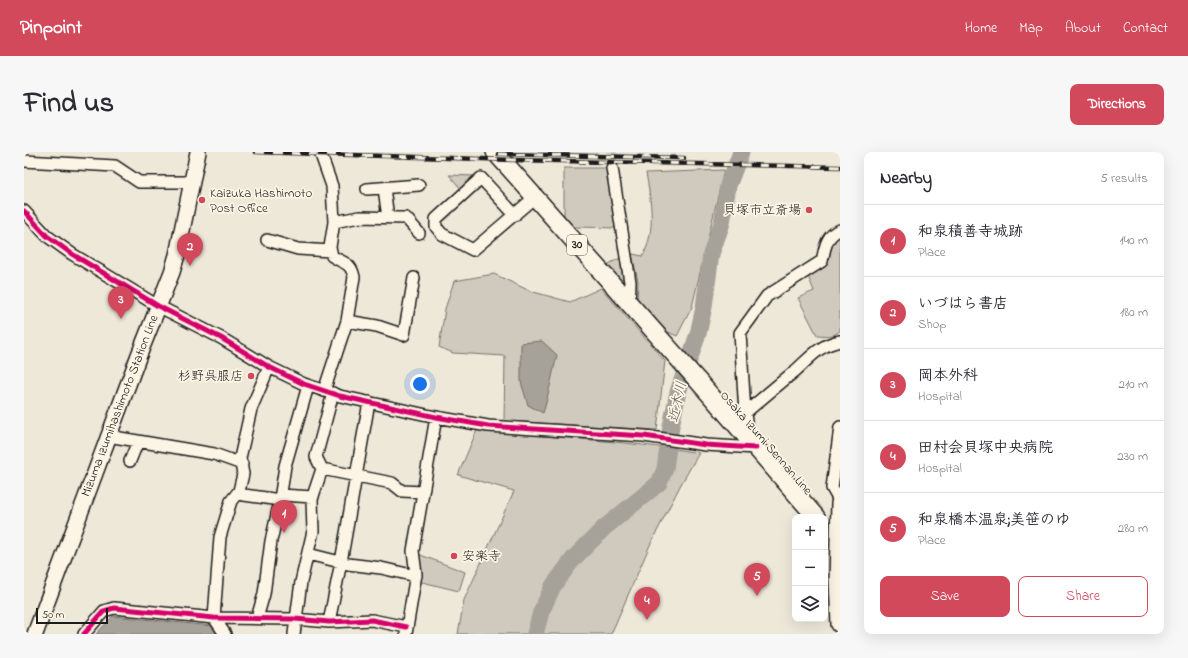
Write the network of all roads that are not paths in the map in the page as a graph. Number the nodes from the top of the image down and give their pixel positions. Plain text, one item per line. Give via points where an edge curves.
1 (198, 152) edge
2 (320, 152) edge
3 (495, 152) edge
4 (24, 162) edge
5 (612, 168) tunnel mouth
6 (192, 182) junction
7 (419, 185) dead end
8 (384, 188) junction
9 (367, 189) dead end
10 (535, 197) junction
11 (24, 210) edge
12 (515, 214) junction
13 (388, 218) junction
14 (334, 222) junction
15 (840, 230) edge
16 (419, 234) dead end
17 (267, 240) dead end
18 (331, 251) junction
19 (414, 278) dead end
20 (629, 304) junction
21 (158, 306) junction
22 (347, 321) junction
23 (840, 341) edge
24 (269, 367) junction
25 (308, 386) junction
26 (328, 392) junction
27 (369, 402) junction
28 (745, 413) junction
29 (436, 417) junction
30 (840, 427) edge
31 (108, 436) junction
32 (138, 441) junction
33 (752, 444) junction
34 (130, 461) dead end
35 (242, 464) junction
36 (322, 469) junction
37 (356, 476) junction
38 (423, 492) junction
39 (237, 494) junction
40 (280, 497) junction
41 (313, 497) junction
42 (840, 503) edge
43 (813, 514) edge
44 (828, 530) edge
45 (839, 542) edge
46 (308, 554) junction
47 (341, 562) junction
48 (416, 576) junction
49 (214, 618) junction
50 (257, 618) junction
51 (295, 619) junction
52 (329, 622) junction
53 (840, 624) edge
54 (406, 631) edge
55 (35, 634) edge
56 (84, 634) edge
57 (225, 634) edge
58 (294, 634) edge

1 - 6 main road, Mizuma Izumihashimoto Station Line
2 - 14 street via 332,186
3 - 10 main road, 30
4 - 6 street via 115,166 139,182
5 - 20 street via 630,282
6 - 21 main road, Mizuma Izumihashimoto Station Line via 177,255
7 - 8 street
8 - 9 street
8 - 13 street
10 - 12 street
10 - 20 main road, 30
11 - 21 street via 47,236 72,254
12 - 12 street via 481,178 436,219 436,227 442,234 473,250
13 - 14 street via 359,217
13 - 16 street via 406,218
14 - 18 street
15 - 28 street via 827,239 822,261 767,296 740,333
17 - 18 street via 298,249
18 - 22 street via 332,256 353,270
19 - 22 street via 404,335 377,326
20 - 33 main road, Osaka Izumi Sennan Line / 30
21 - 24 street via 221,338
21 - 31 main road, Mizuma Izumihashimoto Station Line
22 - 26 street
23 - 28 street via 818,350
24 - 25 street
24 - 35 street via 251,409 240,458
25 - 26 street
25 - 40 street via 285,466
26 - 27 street
26 - 36 street via 316,458
27 - 29 street
27 - 37 street
28 - 33 street
29 - 33 street via 488,426 644,436 723,447
29 - 38 street
30 - 42 street via 832,488
31 - 32 street
31 - 55 main road, Mizuma Izumihashimoto Station Line
32 - 34 street
32 - 35 street via 214,454
33 - 43 main road, Osaka Izumi Sennan Line / 30
35 - 39 street via 243,474
36 - 37 street
36 - 41 street
37 - 38 street via 392,483 402,490
37 - 47 street
38 - 48 street via 413,551
39 - 40 street
39 - 49 street via 232,501 220,537
40 - 41 street
40 - 50 street via 264,594
41 - 46 street via 313,531
42 - 45 main road
44 - 45 main road
45 - 53 main road
46 - 47 street
46 - 51 street
47 - 48 street
47 - 52 street
48 - 54 street
49 - 50 street
49 - 56 street via 114,608 104,611
49 - 57 street
50 - 51 street
51 - 52 street
51 - 58 street
52 - 54 street via 372,620

